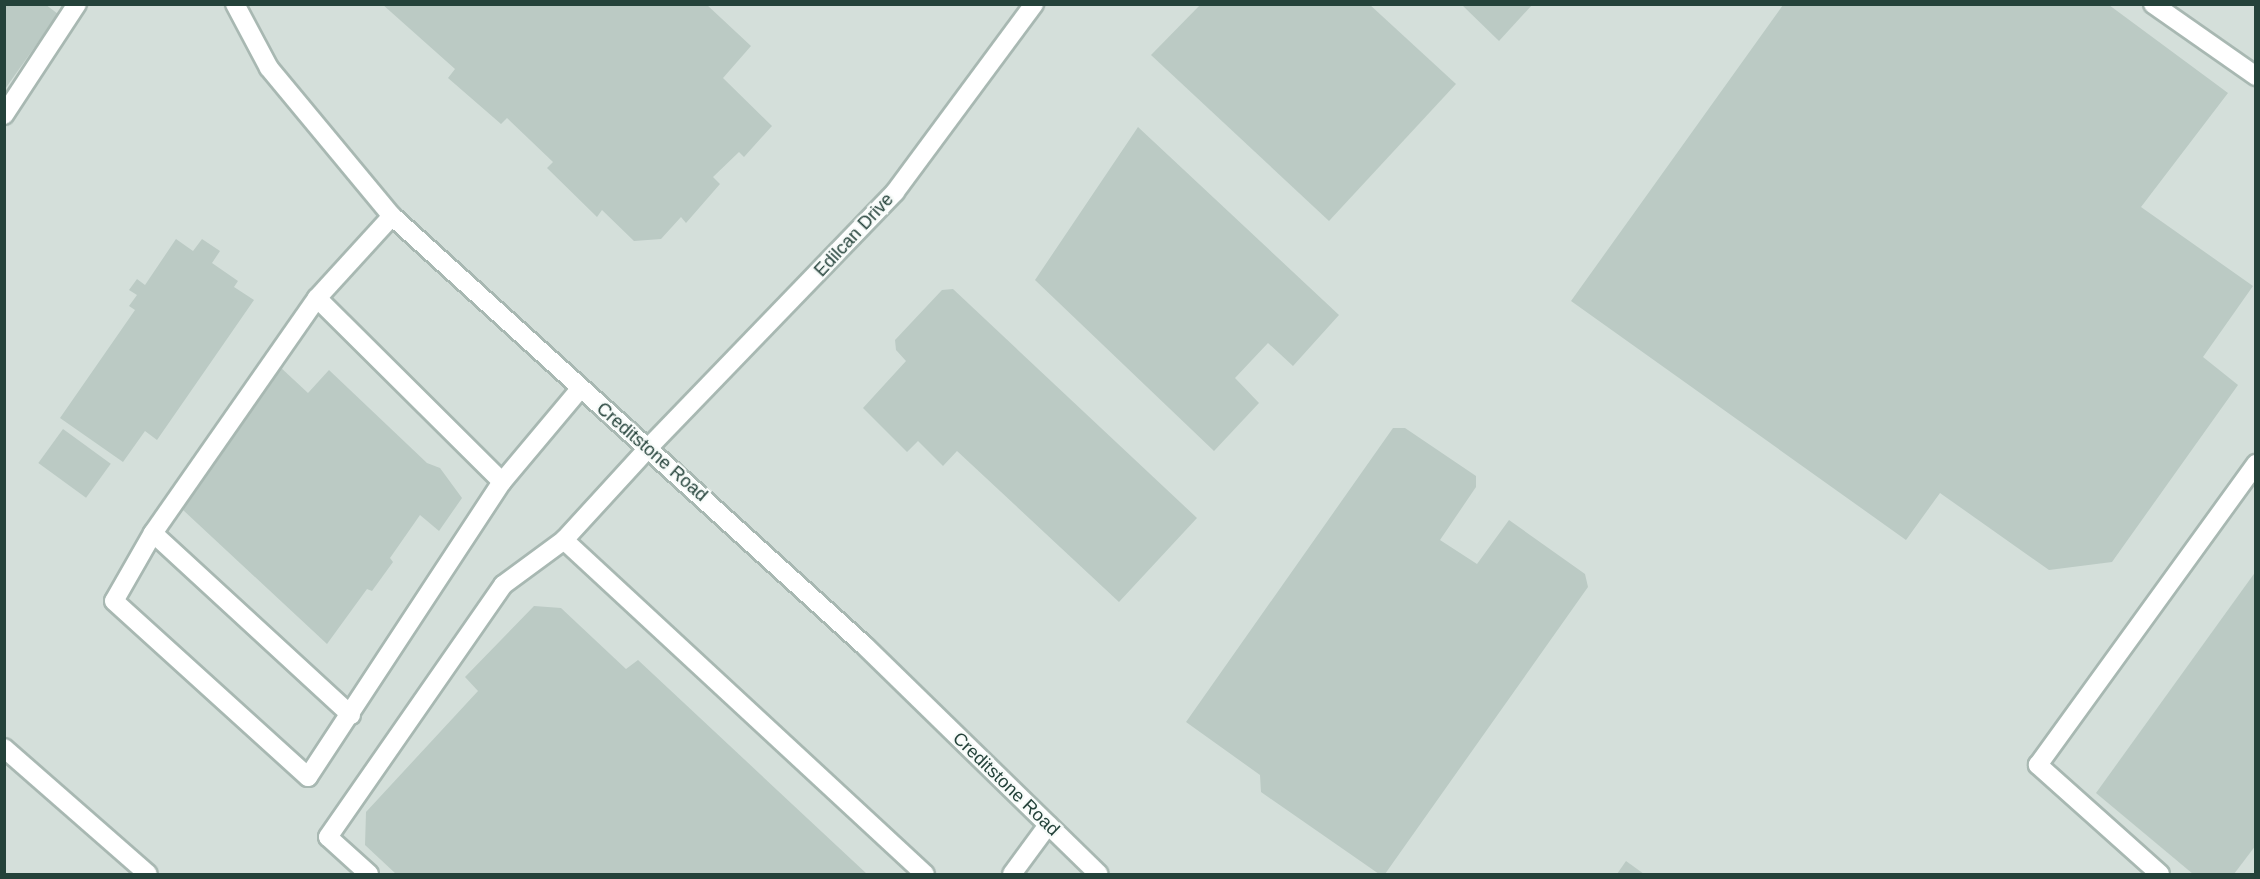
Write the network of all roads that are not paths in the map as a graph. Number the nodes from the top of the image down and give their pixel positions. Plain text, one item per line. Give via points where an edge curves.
1 (77, 4) edge
2 (235, 4) edge
3 (1034, 4) edge
4 (2153, 4) edge
5 (2256, 76) edge
6 (4, 115) edge
7 (392, 216) junction
8 (317, 298) junction
9 (580, 388) junction
10 (650, 447) junction
11 (2256, 464) edge
12 (502, 482) junction
13 (153, 533) junction
14 (564, 540) junction
15 (351, 715) junction
16 (4, 748) edge
17 (1048, 825) junction
18 (148, 874) edge
19 (369, 874) edge
20 (925, 874) edge
21 (1012, 874) edge
22 (1099, 874) edge
23 (2160, 874) edge

1 - 6 street
2 - 7 street, Creditstone Road via 269,68
3 - 10 street, Edilcan Drive via 895,192
4 - 5 street
7 - 8 street
7 - 9 street, Creditstone Road
8 - 12 street
8 - 13 street
9 - 10 street, Creditstone Road
9 - 12 street
10 - 14 street, Edilcan Drive
10 - 17 street, Creditstone Road via 866,647
11 - 23 street via 2038,765
12 - 15 street
13 - 15 street
13 - 15 street via 114,601 308,777
14 - 19 street, Edilcan Drive via 503,585 328,837
14 - 20 street
16 - 18 street
17 - 21 street
17 - 22 street, Creditstone Road

